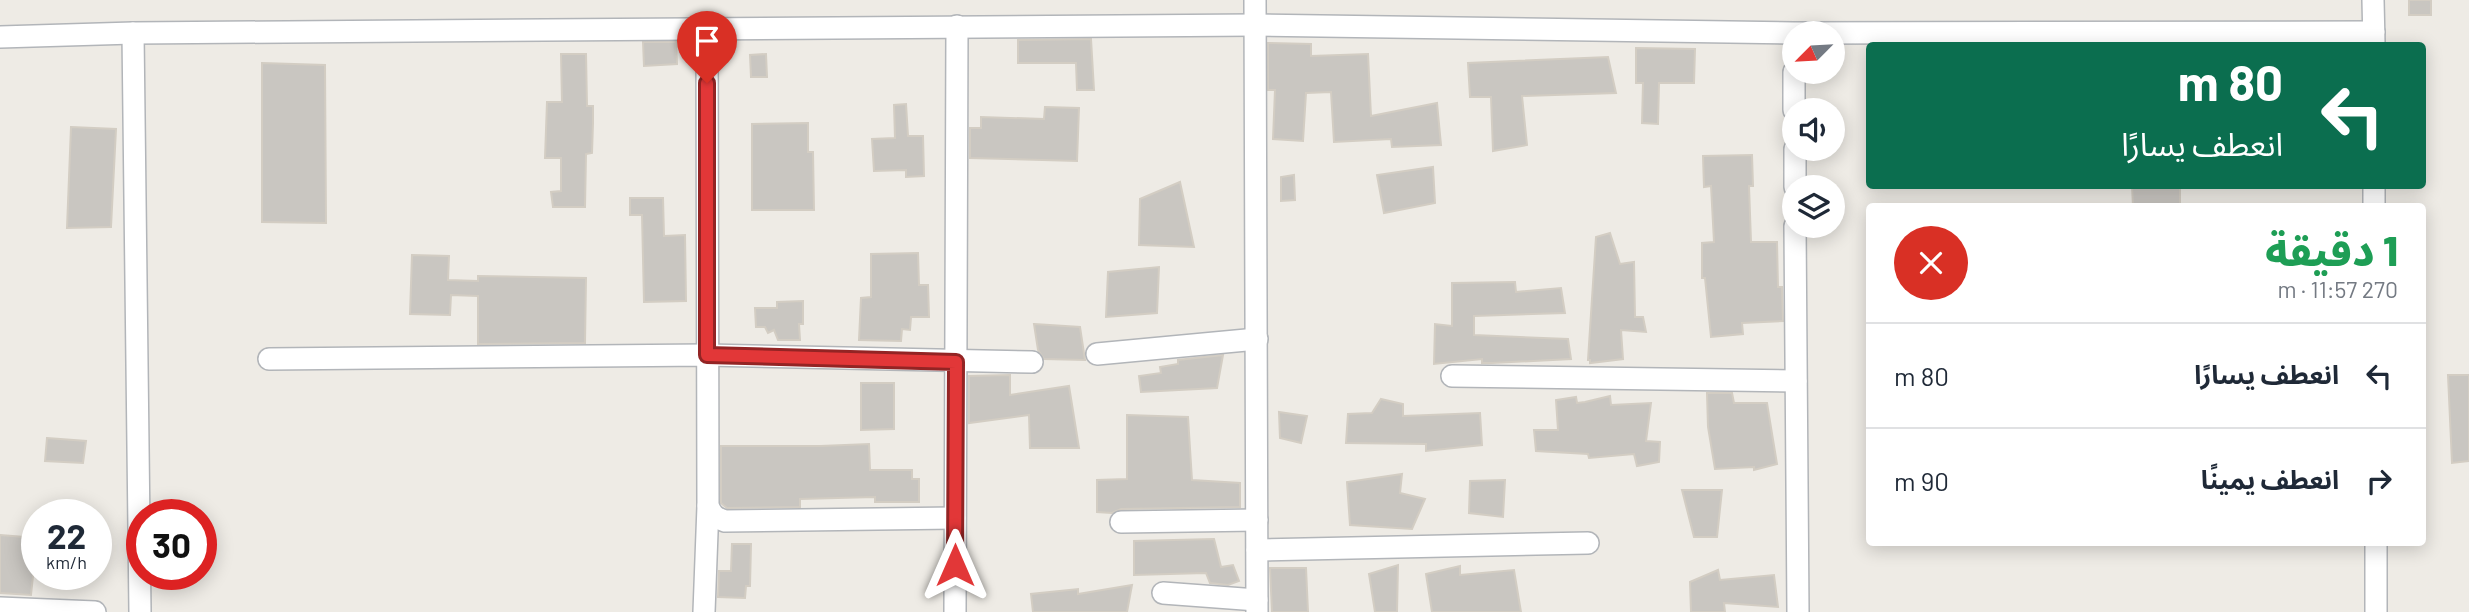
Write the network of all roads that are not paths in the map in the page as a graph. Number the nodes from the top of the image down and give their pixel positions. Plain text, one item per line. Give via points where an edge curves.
1 (1255, 0) edge
2 (2374, 0) edge
3 (1255, 25) junction
4 (957, 26) junction
5 (707, 28) junction
6 (133, 33) junction
7 (0, 37) edge
8 (2374, 38) edge
9 (1795, 238) edge
10 (1256, 339) junction
11 (707, 355) junction
12 (1097, 355) dead end
13 (269, 359) dead end
14 (956, 362) junction
15 (1032, 362) dead end
16 (1452, 376) dead end
17 (1796, 381) junction
18 (708, 506) junction
19 (955, 518) junction
20 (1257, 520) junction
21 (1121, 522) dead end
22 (1588, 543) dead end
23 (2376, 546) edge
24 (1257, 550) junction
25 (1163, 593) dead end
26 (1257, 606) edge
27 (0, 608) edge
28 (95, 612) edge
29 (140, 612) edge
30 (704, 612) edge
31 (955, 612) edge
32 (1798, 612) edge
33 (2376, 612) edge

1 - 3 street
2 - 8 street
3 - 4 street
3 - 8 street
3 - 10 street
4 - 5 street
4 - 14 street
5 - 6 street
5 - 11 street
6 - 7 street
6 - 29 street
9 - 17 street
10 - 12 street
10 - 20 street
11 - 13 street
11 - 14 street
11 - 18 street
14 - 15 street
14 - 19 street
16 - 17 street
17 - 32 street
18 - 19 street via 716,518 725,521
18 - 30 street
19 - 31 street
20 - 21 street
20 - 24 street
22 - 24 street
23 - 33 street
24 - 26 street
25 - 26 street
27 - 28 street

